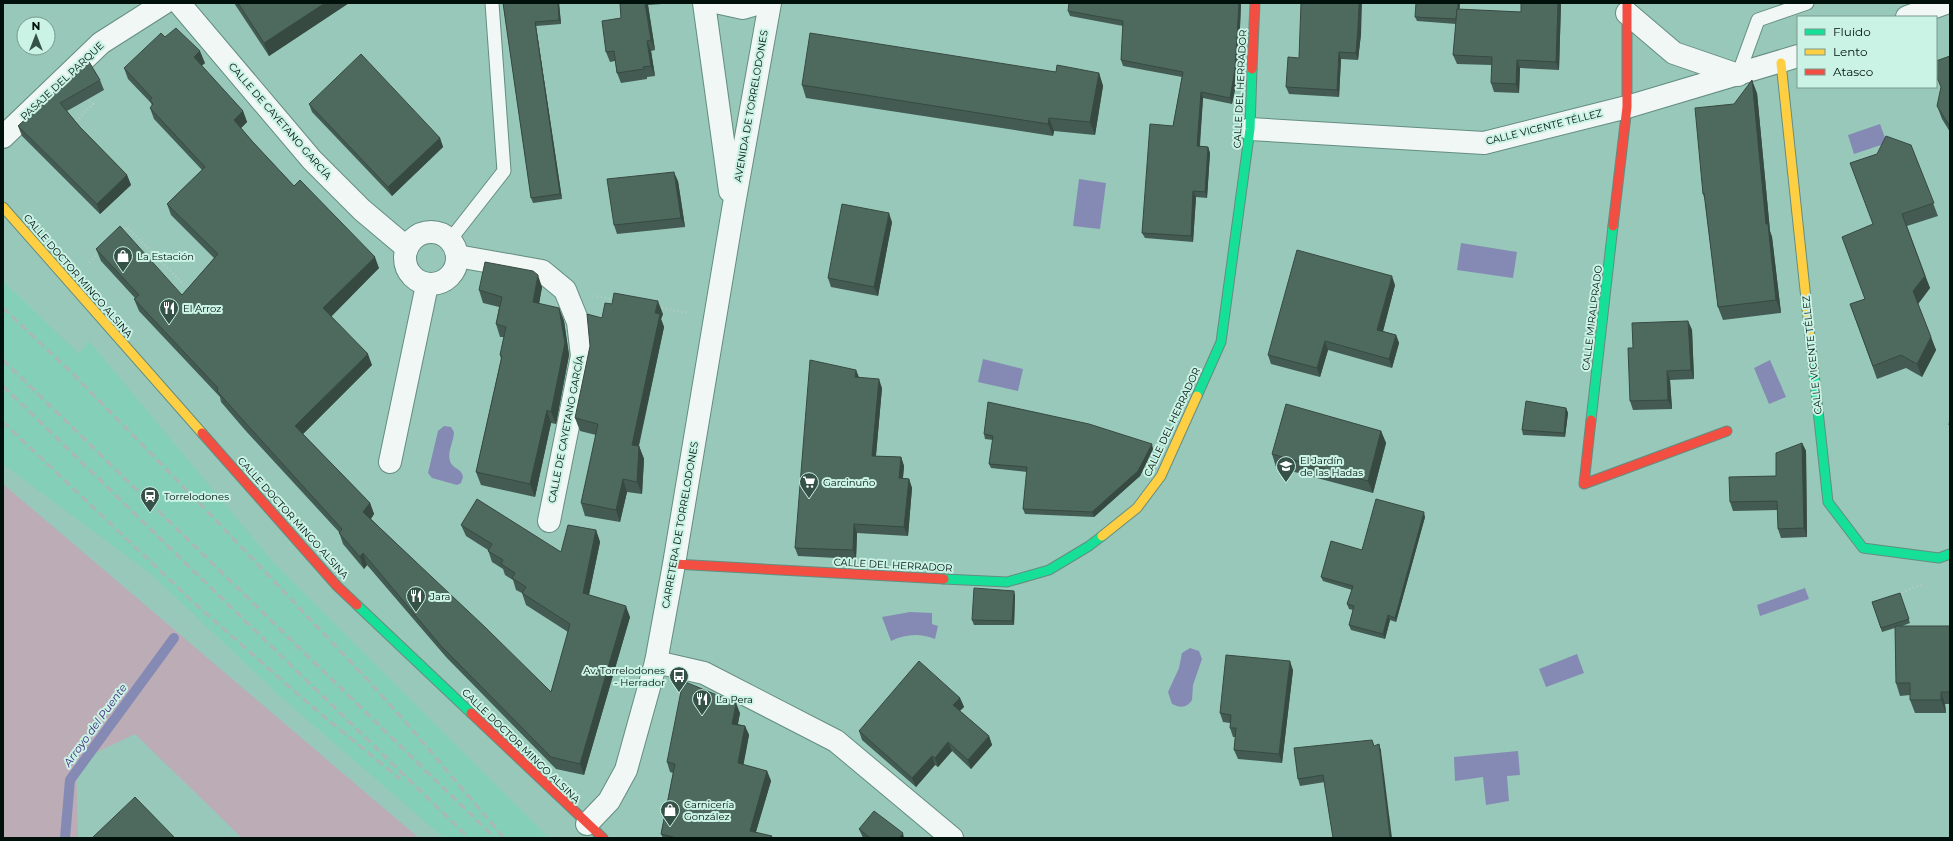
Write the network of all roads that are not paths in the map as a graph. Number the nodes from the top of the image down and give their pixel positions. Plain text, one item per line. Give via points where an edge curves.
1 (164, 3) edge
2 (179, 3) edge
3 (492, 3) edge
4 (704, 3) edge
5 (720, 3) edge
6 (760, 3) edge
7 (770, 3) edge
8 (1255, 3) edge
9 (1807, 3) edge
10 (1946, 3) edge
11 (1627, 8) edge
12 (1910, 16) edge
13 (1790, 60) edge
14 (1738, 75) junction
15 (1627, 107) junction
16 (1250, 129) junction
17 (3, 137) edge
18 (3, 207) edge
19 (733, 210) junction
20 (407, 248) junction
21 (454, 248) junction
22 (427, 285) junction
23 (1727, 431) dead end
24 (390, 462) dead end
25 (549, 521) dead end
26 (1950, 554) edge
27 (674, 564) junction
28 (656, 662) junction
29 (595, 831) edge
30 (952, 838) edge

1 - 17 street, PASAJE DEL PARQUE via 102,43
2 - 20 street, CALLE DE CAYETANO GARCÍA via 312,160 362,210
3 - 21 lane via 504,171
4 - 19 street
5 - 6 street via 743,8
7 - 19 street, AVENIDA DE TORRELODONES
8 - 16 street, CALLE DEL HERRADOR
9 - 14 lane via 1758,20
10 - 12 street
11 - 14 street via 1674,52
11 - 15 street, CALLE MIRALPRADO
13 - 14 street, CALLE VICENTE TÉLLEZ
13 - 26 street, CALLE VICENTE TÉLLEZ via 1828,502 1863,548 1939,558
14 - 15 street, CALLE VICENTE TÉLLEZ
15 - 16 street, CALLE VICENTE TÉLLEZ via 1484,143
15 - 23 street, CALLE MIRALPRADO via 1584,484
16 - 27 street, CALLE DEL HERRADOR via 1221,342 1161,476 1137,508 1088,546 1049,570 1007,582
18 - 29 street, CALLE DOCTOR MINGO ALSINA via 337,586
19 - 27 street, CARRETERA DE TORRELODONES
20 - 21 street via 415,238 426,233 439,233
20 - 22 street via 407,269 411,276
21 - 22 street via 456,268 449,278 439,284
21 - 25 street, CALLE DE CAYETANO GARCÍA via 542,271 565,290 578,322 582,356
22 - 24 street
27 - 28 street, CARRETERA DE TORRELODONES
28 - 29 street, CARRETERA DE TORRELODONES via 626,770 608,801
28 - 30 street via 704,673 836,741

